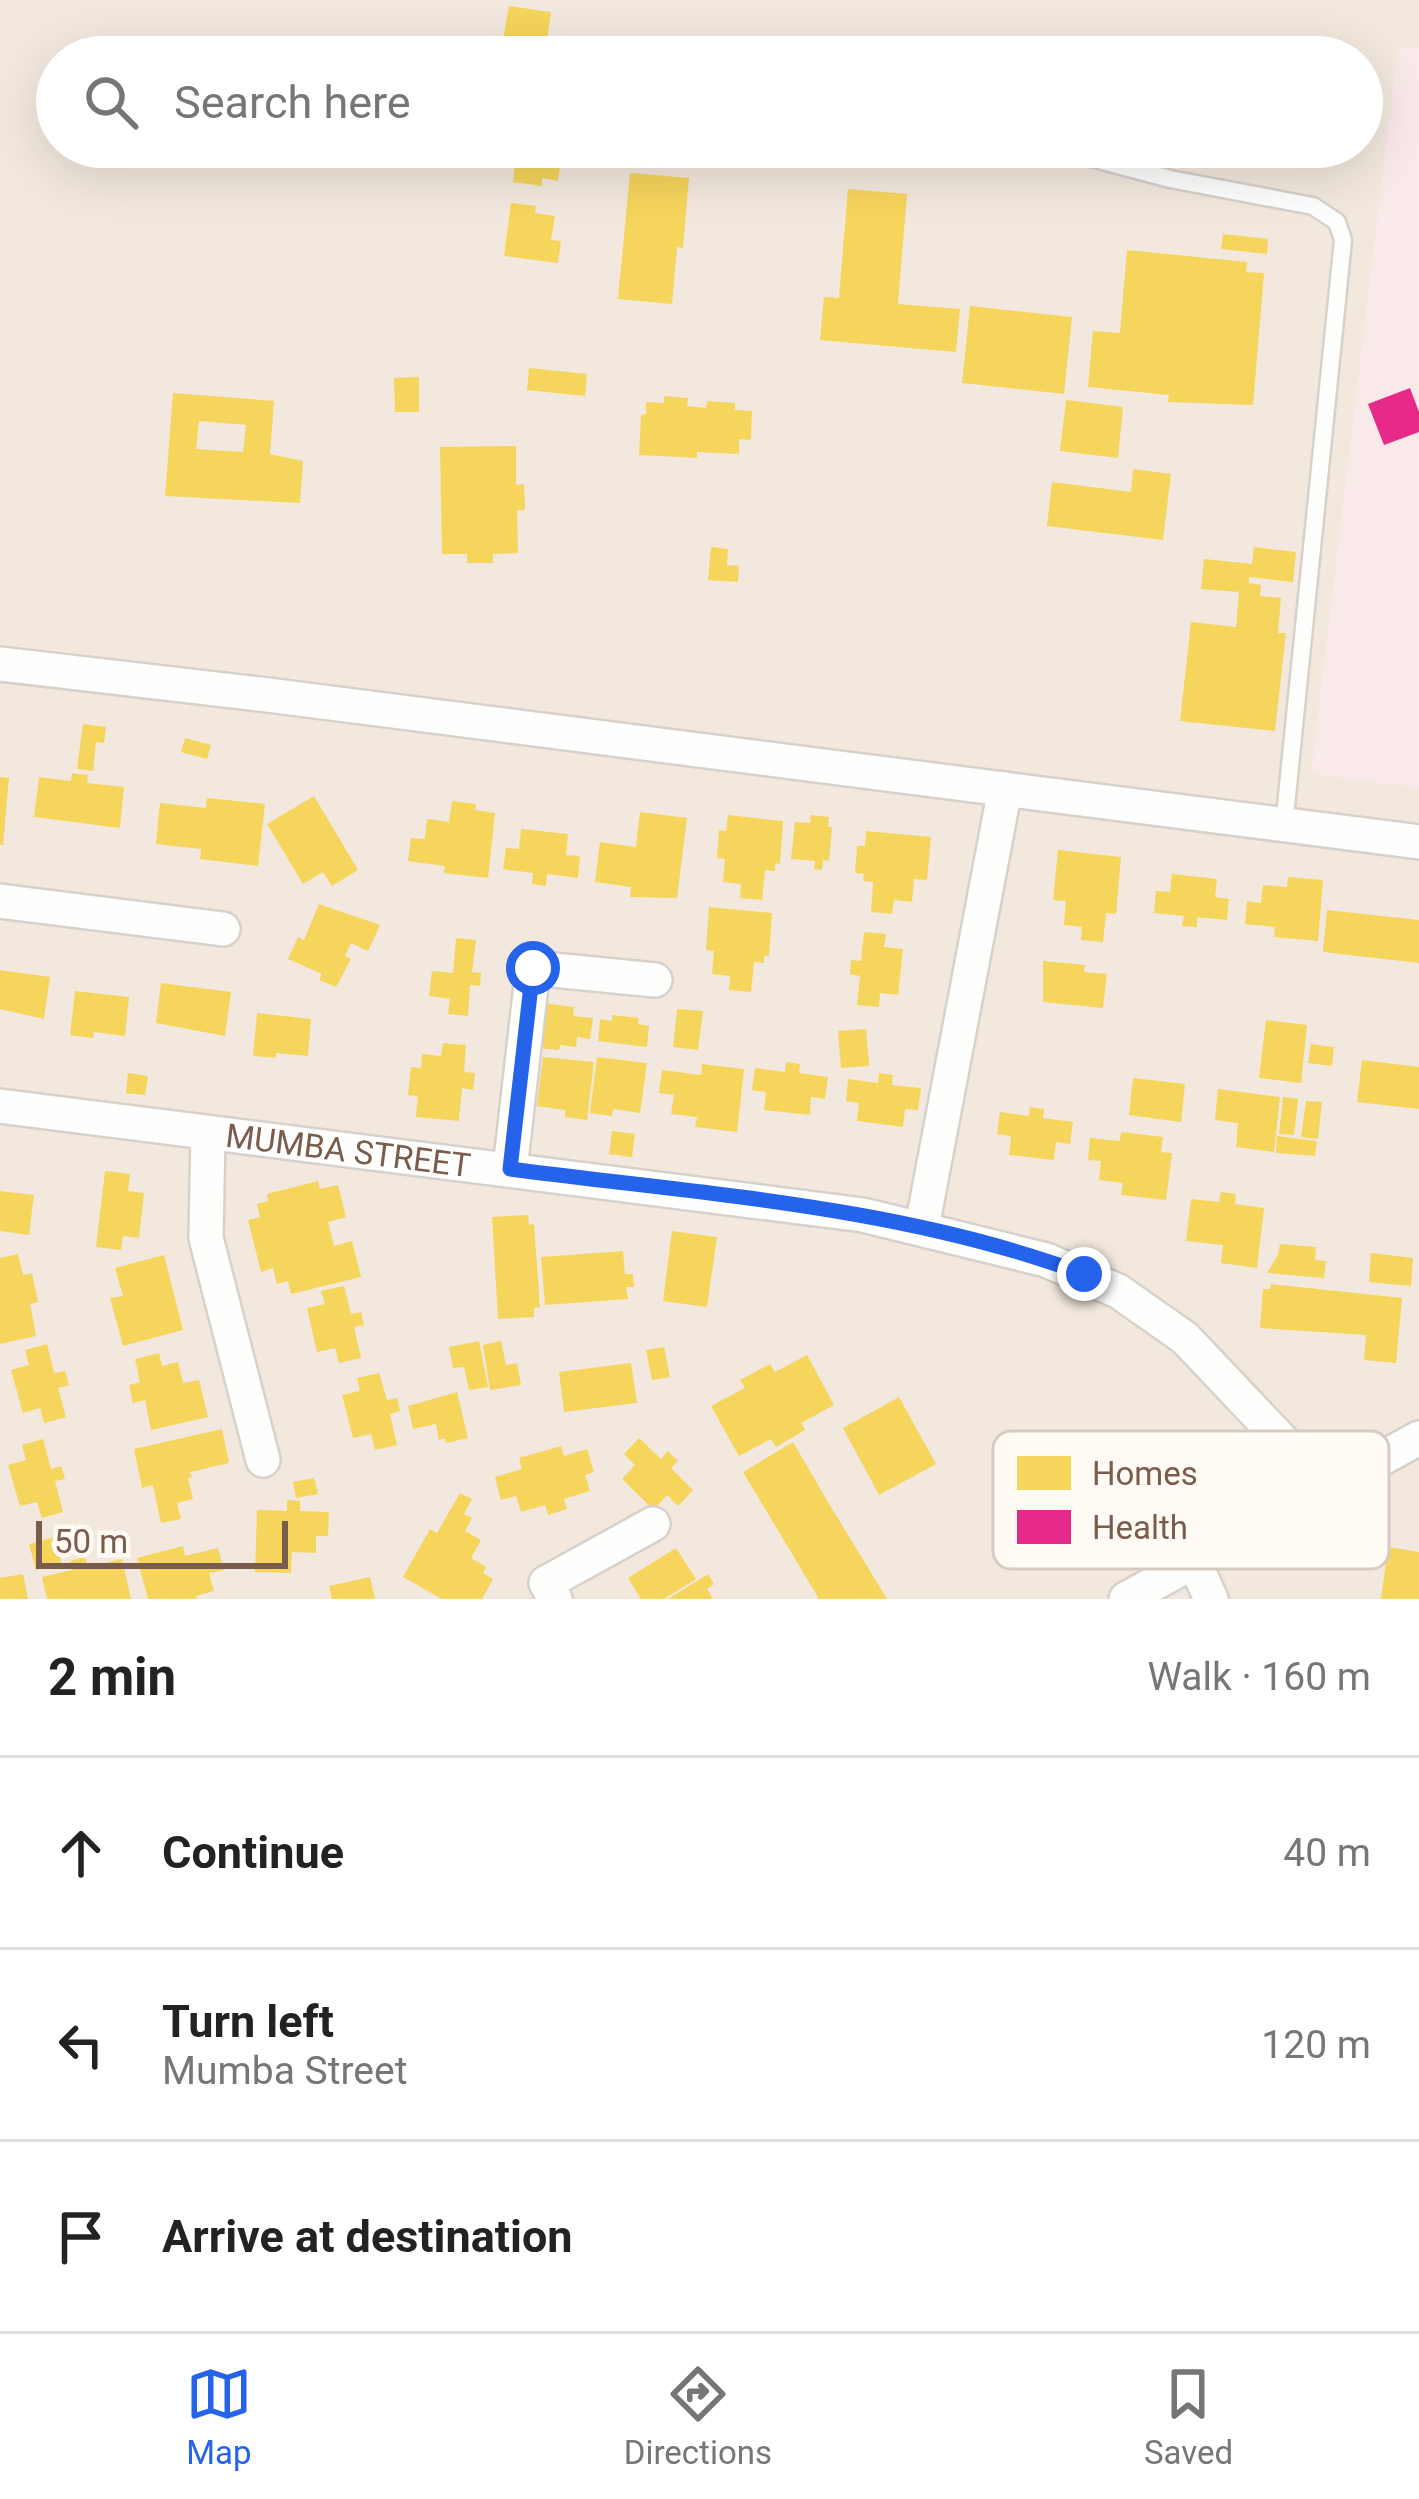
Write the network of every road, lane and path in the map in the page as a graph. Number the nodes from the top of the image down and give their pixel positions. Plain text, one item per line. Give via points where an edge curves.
1 (1129, 168) edge
2 (0, 664) edge
3 (1005, 789) junction
4 (1284, 826) junction
5 (1419, 842) edge
6 (0, 901) edge
7 (223, 929) dead end
8 (656, 980) dead end
9 (0, 1106) edge
10 (208, 1133) junction
11 (510, 1169) junction
12 (922, 1227) junction
13 (1274, 1431) edge
14 (1419, 1438) edge
15 (1389, 1453) edge
16 (263, 1460) dead end
17 (652, 1524) dead end
18 (1180, 1569) edge
19 (1198, 1569) edge
20 (555, 1599) edge
21 (1126, 1599) edge
22 (1211, 1599) edge

1 - 4 lane via 1313,206 1336,222 1343,240
2 - 3 street
3 - 4 street
3 - 12 street
4 - 5 street
6 - 7 street
8 - 11 street via 533,968
9 - 10 street, MUMBA STREET
10 - 11 street, MUMBA STREET
10 - 16 street via 206,1238
11 - 12 street, MUMBA STREET
12 - 13 street, MUMBA STREET via 1065,1267 1152,1312
14 - 15 street
17 - 20 street via 546,1583
18 - 21 street
19 - 22 street

